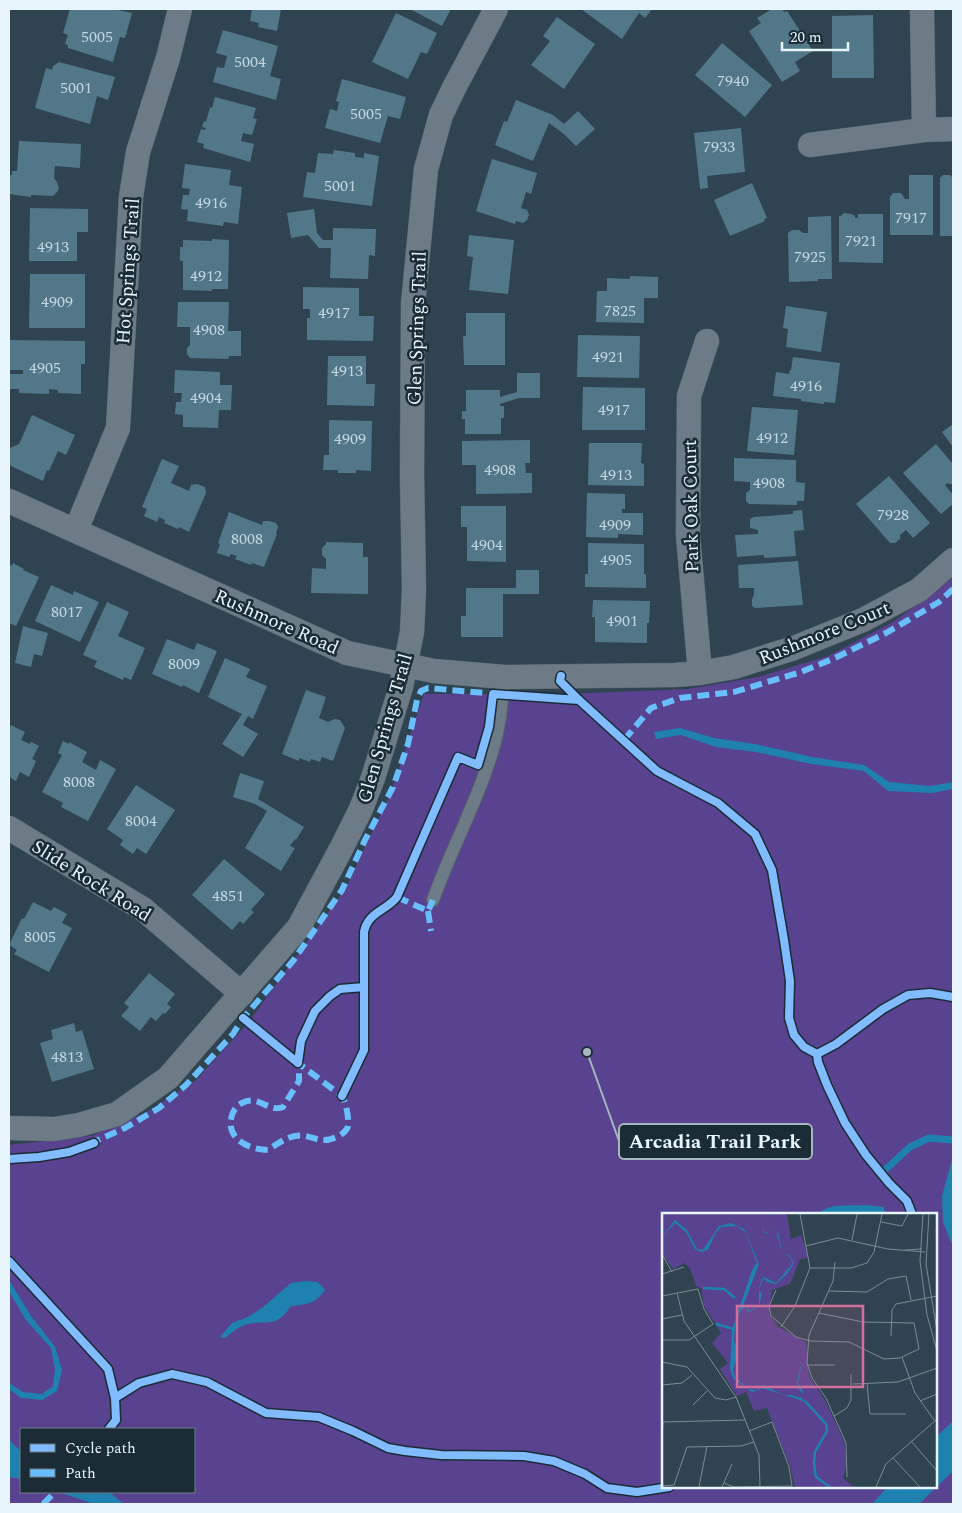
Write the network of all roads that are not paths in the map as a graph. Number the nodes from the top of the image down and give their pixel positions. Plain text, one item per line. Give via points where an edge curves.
1 (180, 9) edge
2 (496, 9) edge
3 (922, 9) edge
4 (953, 129) edge
5 (924, 130) junction
6 (810, 146) dead end
7 (707, 341) dead end
8 (9, 501) edge
9 (76, 530) junction
10 (953, 560) edge
11 (405, 666) junction
12 (700, 673) junction
13 (561, 676) joint
14 (504, 677) junction
15 (9, 828) edge
16 (433, 900) dead end
17 (242, 994) junction
18 (9, 1128) edge

1 - 9 street, Hot Springs Trail via 138,152 131,197 118,428
2 - 11 street, Glen Springs Trail via 441,115 426,169 413,304 414,590 412,632
3 - 5 street
4 - 5 street
5 - 6 street
7 - 12 street, Park Oak Court via 689,396 688,535
8 - 9 street, Rushmore Road
9 - 11 street, Rushmore Road via 347,653
10 - 12 street, Rushmore Court via 919,590 863,620 794,648 734,667
11 - 14 street, Rushmore Road
11 - 17 street, Glen Springs Trail via 390,724 361,809 299,927
12 - 13 street, Rushmore Court
13 - 14 street, Rushmore Road
14 - 16 lane via 493,748
15 - 17 street, Slide Rock Road via 143,909
17 - 18 street, Glen Springs Trail via 168,1078 117,1114 54,1129

